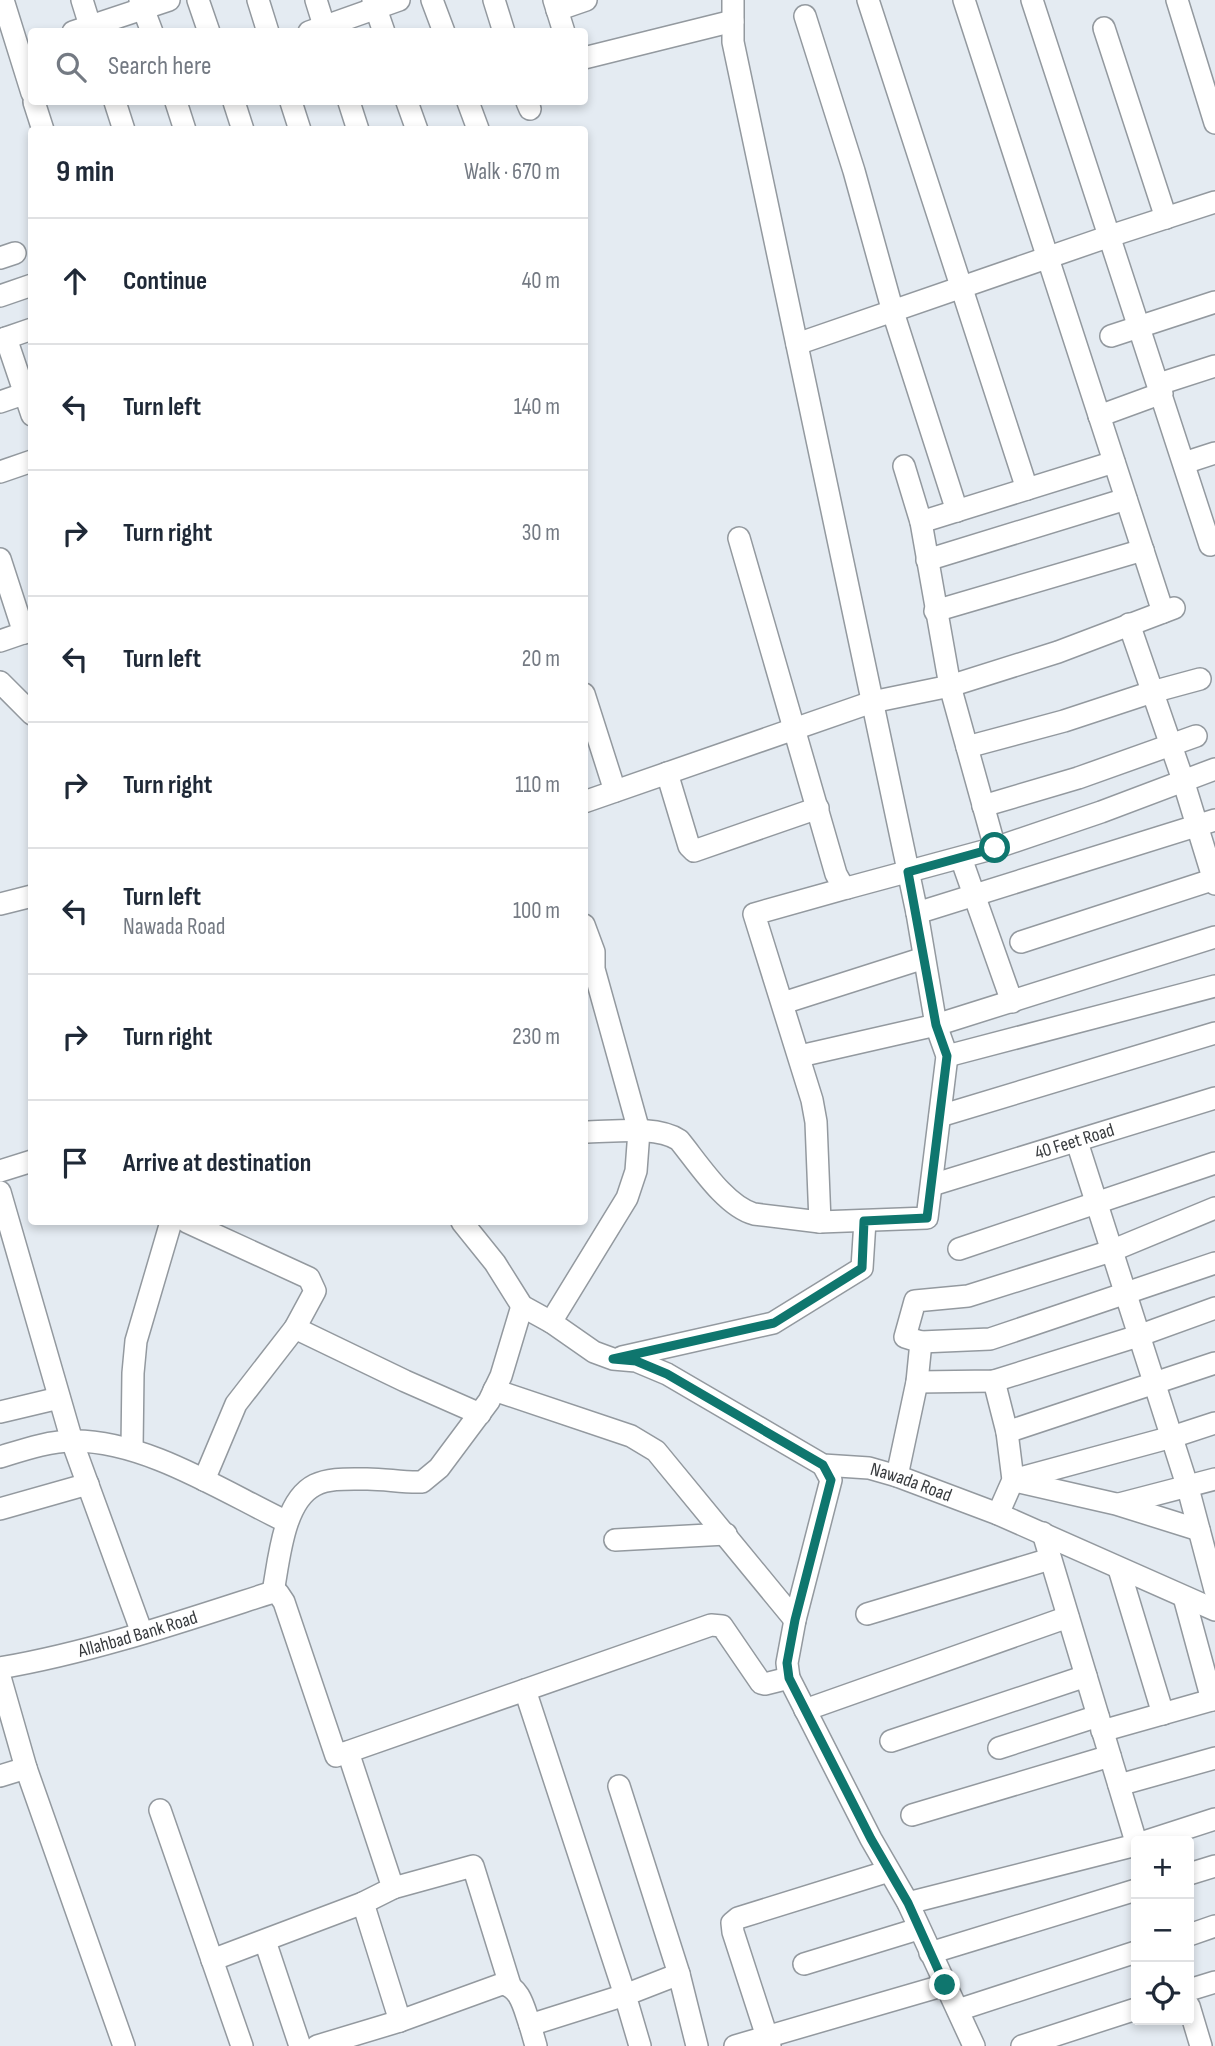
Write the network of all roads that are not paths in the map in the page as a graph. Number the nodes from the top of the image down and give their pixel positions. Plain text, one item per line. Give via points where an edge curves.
1 (3, 0) edge
2 (82, 0) edge
3 (169, 0) edge
4 (198, 0) edge
5 (258, 0) edge
6 (316, 0) edge
7 (399, 0) edge
8 (432, 0) edge
9 (494, 0) edge
10 (586, 0) edge
11 (868, 0) edge
12 (964, 0) edge
13 (1032, 0) edge
14 (1177, 0) edge
15 (141, 4) edge
16 (375, 4) edge
17 (555, 5) edge
18 (733, 11) edge
19 (805, 16) dead end
20 (85, 28) edge
21 (89, 28) edge
22 (150, 28) edge
23 (208, 28) edge
24 (267, 28) edge
25 (320, 28) edge
26 (324, 28) edge
27 (383, 28) edge
28 (442, 28) edge
29 (503, 28) edge
30 (563, 28) edge
31 (1104, 28) dead end
32 (16, 51) edge
33 (588, 57) edge
34 (28, 82) edge
35 (35, 105) edge
36 (116, 105) edge
37 (177, 105) edge
38 (235, 105) edge
39 (292, 105) edge
40 (350, 105) edge
41 (408, 105) edge
42 (469, 105) edge
43 (1215, 123) edge
44 (42, 126) edge
45 (123, 126) edge
46 (184, 126) edge
47 (242, 126) edge
48 (299, 126) edge
49 (357, 126) edge
50 (415, 126) edge
51 (477, 126) edge
52 (1215, 202) edge
53 (1166, 218) junction
54 (1110, 236) junction
55 (1049, 258) junction
56 (28, 286) edge
57 (962, 288) junction
58 (0, 296) edge
59 (1215, 302) edge
60 (893, 312) junction
61 (1140, 327) junction
62 (28, 330) edge
63 (1111, 336) dead end
64 (3, 339) edge
65 (797, 344) junction
66 (1215, 366) edge
67 (1161, 388) junction
68 (28, 392) edge
69 (0, 402) edge
70 (1099, 416) junction
71 (1215, 453) edge
72 (28, 462) edge
73 (1114, 463) junction
74 (1184, 463) junction
75 (904, 466) dead end
76 (0, 472) edge
77 (1027, 489) junction
78 (1126, 499) junction
79 (957, 511) junction
80 (921, 522) junction
81 (1210, 531) edge
82 (739, 538) dead end
83 (1143, 550) junction
84 (0, 559) edge
85 (927, 560) junction
86 (935, 611) junction
87 (1129, 624) junction
88 (28, 631) edge
89 (0, 641) edge
90 (1200, 679) dead end
91 (0, 682) edge
92 (950, 686) junction
93 (1152, 692) junction
94 (23, 695) edge
95 (872, 702) junction
96 (588, 707) edge
97 (795, 728) junction
98 (1196, 736) dead end
99 (1170, 744) junction
100 (967, 747) junction
101 (1215, 769) edge
102 (667, 773) junction
103 (1183, 780) junction
104 (615, 791) junction
105 (588, 801) edge
106 (983, 806) junction
107 (818, 808) junction
108 (1206, 823) edge
109 (995, 848) junction
110 (961, 858) junction
111 (908, 872) junction
112 (1215, 881) edge
113 (847, 888) junction
114 (28, 897) edge
115 (974, 897) junction
116 (0, 904) edge
117 (916, 912) junction
118 (588, 936) edge
119 (1215, 937) edge
120 (1021, 942) dead end
121 (924, 958) junction
122 (589, 969) edge
123 (1215, 986) edge
124 (1012, 1002) junction
125 (783, 1003) junction
126 (936, 1025) junction
127 (1215, 1033) edge
128 (800, 1056) junction
129 (947, 1056) junction
130 (1215, 1098) edge
131 (940, 1116) junction
132 (639, 1131) junction
133 (588, 1132) edge
134 (1077, 1142) junction
135 (28, 1162) edge
136 (1215, 1163) edge
137 (0, 1171) edge
138 (932, 1185) junction
139 (0, 1192) edge
140 (1097, 1205) junction
141 (1215, 1208) edge
142 (864, 1221) junction
143 (820, 1222) junction
144 (170, 1225) edge
145 (194, 1225) edge
146 (464, 1225) edge
147 (959, 1250) dead end
148 (1111, 1251) junction
149 (1215, 1263) edge
150 (1125, 1293) junction
151 (522, 1306) junction
152 (1215, 1308) edge
153 (551, 1322) junction
154 (295, 1328) junction
155 (1138, 1336) junction
156 (921, 1342) junction
157 (613, 1359) junction
158 (1215, 1363) edge
159 (994, 1381) junction
160 (917, 1382) junction
161 (1154, 1385) junction
162 (494, 1390) junction
163 (59, 1398) junction
164 (0, 1411) edge
165 (481, 1414) junction
166 (1215, 1423) edge
167 (1007, 1432) junction
168 (1172, 1437) junction
169 (72, 1441) junction
170 (132, 1448) junction
171 (0, 1457) edge
172 (823, 1465) junction
173 (897, 1476) junction
174 (1215, 1479) edge
175 (204, 1480) junction
176 (1013, 1480) junction
177 (88, 1484) junction
178 (1188, 1488) junction
179 (1116, 1504) junction
180 (0, 1510) edge
181 (998, 1514) junction
182 (287, 1522) junction
183 (726, 1534) junction
184 (1043, 1534) junction
185 (1206, 1537) edge
186 (615, 1540) dead end
187 (1050, 1559) junction
188 (1119, 1569) junction
189 (1215, 1590) edge
190 (273, 1592) junction
191 (1184, 1597) junction
192 (1215, 1610) edge
193 (867, 1614) dead end
194 (1068, 1617) junction
195 (795, 1620) junction
196 (142, 1633) junction
197 (0, 1668) edge
198 (1086, 1676) junction
199 (0, 1677) edge
200 (789, 1678) junction
201 (525, 1690) junction
202 (1214, 1700) edge
203 (805, 1710) junction
204 (1163, 1714) junction
205 (1100, 1723) junction
206 (891, 1741) dead end
207 (999, 1748) dead end
208 (348, 1752) junction
209 (1110, 1756) junction
210 (1215, 1758) edge
211 (26, 1768) junction
212 (0, 1776) edge
213 (1119, 1785) junction
214 (619, 1786) dead end
215 (160, 1810) dead end
216 (912, 1815) dead end
217 (1215, 1819) edge
218 (1134, 1836) edge
219 (1162, 1836) edge
220 (1131, 1844) edge
221 (1215, 1866) edge
222 (889, 1871) junction
223 (1194, 1872) edge
224 (393, 1888) junction
225 (1131, 1892) edge
226 (363, 1903) junction
227 (908, 1903) junction
228 (1215, 1926) edge
229 (918, 1929) junction
230 (1194, 1933) edge
231 (265, 1941) junction
232 (930, 1953) junction
233 (1131, 1954) edge
234 (212, 1960) junction
235 (804, 1964) dead end
236 (679, 1974) junction
237 (1215, 1982) edge
238 (510, 1985) junction
239 (945, 1985) junction
240 (1194, 1988) edge
241 (625, 1995) junction
242 (958, 2010) junction
243 (1131, 2011) edge
244 (1194, 2020) edge
245 (400, 2021) junction
246 (533, 2036) edge
247 (768, 2041) edge
248 (1203, 2044) edge
249 (124, 2046) edge
250 (242, 2046) edge
251 (300, 2046) edge
252 (317, 2046) edge
253 (640, 2046) edge
254 (697, 2046) edge
255 (735, 2046) edge
256 (974, 2046) edge
257 (1022, 2046) edge

1 - 32 street
2 - 20 street
3 - 15 street
4 - 23 street
5 - 24 street
6 - 25 street
7 - 16 street
8 - 28 street
9 - 29 street
10 - 17 street
11 - 57 street
12 - 55 street
13 - 54 street
14 - 43 street
15 - 21 street
15 - 22 street
16 - 26 street
16 - 27 street
17 - 30 street
18 - 33 street
18 - 65 street via 733,42
19 - 60 street
31 - 53 street
32 - 34 street
35 - 44 street
36 - 45 street
37 - 46 street
38 - 47 street
39 - 48 street
40 - 49 street
41 - 50 street
42 - 51 street
52 - 53 street
53 - 54 street
54 - 55 street
54 - 61 street
55 - 57 street
55 - 70 street
56 - 58 street
57 - 60 street
57 - 77 street
59 - 61 street
60 - 65 street
60 - 79 street
61 - 63 street
61 - 67 street
62 - 64 street
64 - 68 street
65 - 95 street
66 - 67 street
67 - 70 street
67 - 74 street
68 - 69 street
70 - 73 street
71 - 74 street
72 - 76 street
73 - 77 street
73 - 78 street
74 - 81 street
75 - 80 street
77 - 79 street
78 - 83 street
78 - 85 street
79 - 80 street
80 - 85 street
82 - 97 street
83 - 86 street
83 - 87 street via 1170,610
84 - 88 street
85 - 86 street
86 - 92 street
87 - 92 street
87 - 93 street
88 - 89 street
90 - 93 street
91 - 94 street
92 - 95 street
92 - 100 street
93 - 99 street
93 - 100 street
95 - 97 street
95 - 111 street
96 - 104 street
97 - 102 street
97 - 107 street
98 - 99 street
99 - 103 street
99 - 106 street
100 - 106 street
101 - 103 street
102 - 104 street
102 - 107 street via 694,851
103 - 108 street
103 - 109 street
104 - 105 street
106 - 109 street
107 - 113 street via 836,874
108 - 112 street
108 - 115 street
109 - 110 street
110 - 111 street
110 - 115 street
111 - 113 street
111 - 117 street
112 - 120 street
113 - 125 street via 754,914
114 - 116 street
115 - 117 street
115 - 124 street
117 - 121 street
118 - 122 street via 594,952
119 - 124 street
121 - 125 street
121 - 126 street
122 - 132 street
123 - 129 street
124 - 126 street
125 - 128 street
126 - 128 street
126 - 129 street
127 - 131 street
128 - 143 street via 816,1122
129 - 131 street
130 - 134 street, 40 Feet Road
131 - 138 street
132 - 133 street
132 - 143 street via 665,1132 679,1140 744,1212
132 - 153 street via 636,1171 627,1198
134 - 138 street, 40 Feet Road
134 - 140 street
135 - 137 street
136 - 140 street
138 - 142 street via 927,1218
139 - 163 street
140 - 147 street
140 - 148 street
141 - 148 street
142 - 143 street
142 - 157 street via 862,1268 774,1323
144 - 170 street via 136,1341
145 - 154 street via 309,1278 315,1291
146 - 151 street
148 - 150 street
148 - 156 street via 968,1296 915,1301 905,1337
149 - 150 street
150 - 155 street
150 - 156 street via 990,1339
151 - 153 street, Nawada Road
151 - 162 street
152 - 155 street
153 - 157 street, Nawada Road via 594,1352
154 - 165 street
154 - 175 street via 236,1404
155 - 159 street
155 - 161 street
156 - 160 street
157 - 172 street, Nawada Road via 636,1361 667,1374
158 - 161 street
159 - 160 street
159 - 167 street
160 - 173 street
161 - 167 street
161 - 168 street
162 - 165 street
162 - 183 street via 643,1443 664,1458
163 - 164 street
163 - 169 street
165 - 182 street via 428,1479 320,1483 304,1493
166 - 168 street
167 - 176 street
168 - 176 street
168 - 178 street
169 - 170 street
169 - 171 street
169 - 177 street
170 - 175 street
172 - 173 street, Nawada Road via 869,1468
172 - 195 street via 831,1480
173 - 181 street, Nawada Road
174 - 178 street
175 - 182 street
176 - 179 street
176 - 181 street
177 - 180 street
177 - 196 street
178 - 179 street
178 - 185 street
179 - 185 street
181 - 184 street, Nawada Road
182 - 190 street
183 - 186 street
183 - 195 street
184 - 187 street
184 - 188 street, Nawada Road
185 - 189 street
187 - 193 street
187 - 194 street
188 - 191 street, Nawada Road
188 - 204 street
190 - 196 street, Allahbad Bank Road
190 - 208 street via 284,1602 336,1756
191 - 192 street, Nawada Road
191 - 202 street
194 - 198 street
194 - 203 street
195 - 200 street via 787,1663
196 - 197 street, Allahbad Bank Road via 48,1660
198 - 205 street
198 - 206 street
199 - 211 street
200 - 201 street via 761,1683 718,1624
200 - 203 street
201 - 208 street
201 - 241 street
202 - 204 street
203 - 222 street
204 - 205 street
205 - 207 street
205 - 209 street
208 - 224 street
209 - 213 street
209 - 216 street
210 - 213 street
211 - 212 street
211 - 249 street
213 - 218 street
214 - 236 street
215 - 234 street
217 - 219 street
220 - 227 street
221 - 223 street
222 - 227 street
222 - 247 street via 738,1917 732,1923
224 - 226 street
224 - 238 street via 473,1866
225 - 232 street
226 - 231 street
226 - 245 street
227 - 229 street
228 - 230 street
229 - 232 street
229 - 235 street
231 - 234 street
231 - 251 street
232 - 239 street
233 - 242 street
234 - 250 street
236 - 241 street
236 - 254 street
237 - 240 street
238 - 245 street
238 - 246 street via 517,1992
239 - 242 street
239 - 247 street
241 - 246 street
241 - 253 street
242 - 256 street
243 - 257 street
244 - 248 street
245 - 252 street
247 - 255 street

